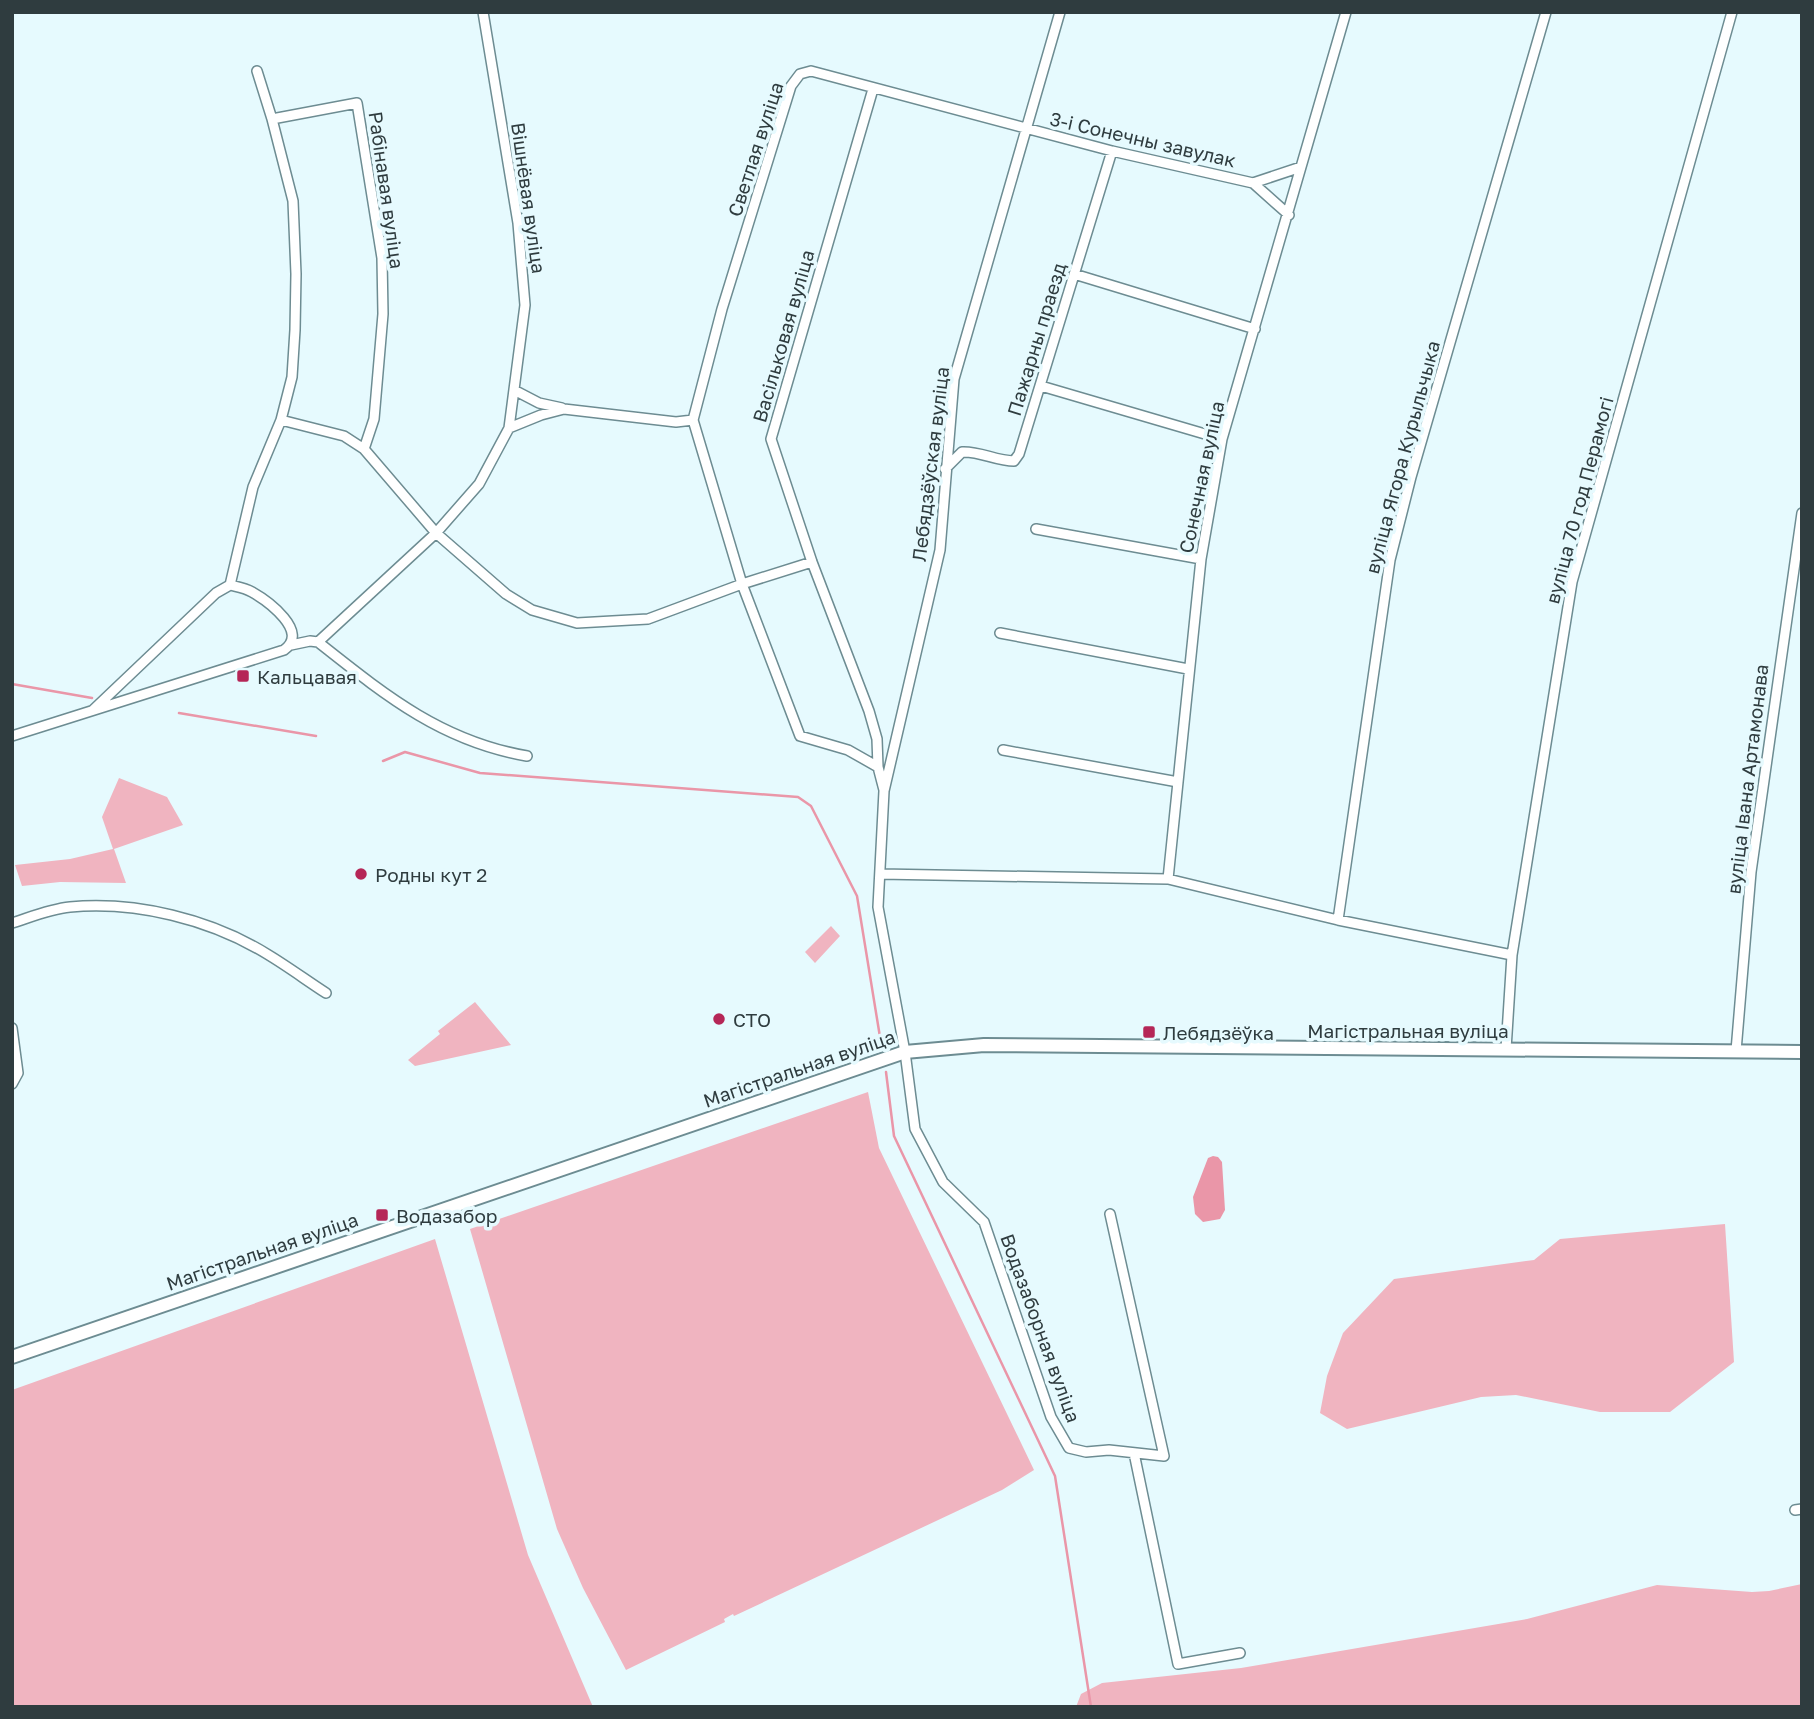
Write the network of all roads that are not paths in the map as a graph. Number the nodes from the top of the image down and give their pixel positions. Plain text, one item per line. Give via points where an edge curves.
1 (483, 12) edge
2 (1060, 12) edge
3 (1346, 12) edge
4 (1546, 12) edge
5 (1732, 12) edge
6 (257, 71) dead end
7 (873, 89) junction
8 (272, 120) junction
9 (1026, 129) junction
10 (1112, 151) junction
11 (1301, 167) junction
12 (1253, 183) junction
13 (1289, 215) junction
14 (1074, 274) junction
15 (1255, 329) junction
16 (1041, 386) junction
17 (514, 390) junction
18 (564, 409) junction
19 (281, 420) junction
20 (693, 420) junction
21 (509, 428) junction
22 (1222, 439) junction
23 (364, 449) junction
24 (945, 469) junction
25 (1802, 513) edge
26 (1036, 529) dead end
27 (436, 533) junction
28 (1201, 559) junction
29 (812, 562) junction
30 (742, 584) junction
31 (230, 585) junction
32 (1000, 633) dead end
33 (318, 642) junction
34 (291, 645) junction
35 (1188, 669) junction
36 (93, 710) junction
37 (12, 736) edge
38 (877, 739) junction
39 (896, 741) junction
40 (1003, 750) dead end
41 (527, 756) dead end
42 (878, 768) junction
43 (1178, 782) junction
44 (884, 791) junction
45 (880, 874) junction
46 (1168, 879) junction
47 (1338, 920) junction
48 (12, 923) edge
49 (1512, 955) junction
50 (326, 993) dead end
51 (12, 1028) edge
52 (1506, 1049) junction
53 (1736, 1051) junction
54 (905, 1052) junction
55 (1802, 1052) edge
56 (12, 1084) edge
57 (1110, 1214) dead end
58 (12, 1357) edge
59 (1134, 1453) junction
60 (1240, 1653) dead end

1 - 17 street, Вішнёвая вуліца via 518,223 525,305
2 - 9 street, Лебядзёўская вуліца
3 - 11 street, Сонечная вуліца
4 - 47 street, вуліца Ягора Курыльчыка via 1390,560
5 - 49 street, вуліца 70 год Перамогі via 1572,582
6 - 8 street
7 - 9 street, Светлая вуліца
7 - 20 street, Светлая вуліца via 811,71 800,74 791,86
7 - 29 street, Васільковая вуліца via 771,439
8 - 19 street via 293,201 296,274 292,377
8 - 23 street, Рабінавая вуліца via 356,103 382,258 383,314 374,419
9 - 10 street, 3-і Сонечны завулак
9 - 24 street, Лебядзёўская вуліца via 954,379
10 - 12 street, 3-і Сонечны завулак
10 - 14 street, Пажарны праезд
11 - 12 street, 3-і Сонечны завулак
11 - 13 street, Сонечная вуліца
12 - 13 street, 3-і Сонечны завулак
13 - 15 street, Сонечная вуліца
14 - 15 street
14 - 16 street, Пажарны праезд
15 - 22 street, Сонечная вуліца
16 - 22 street
16 - 24 street, Пажарны праезд via 1014,461 962,453
17 - 18 street via 538,403
17 - 21 street, Вішнёвая вуліца
18 - 20 street
18 - 21 street
19 - 23 street via 344,436
19 - 31 street via 253,487
20 - 30 street
21 - 27 street, Вішнёвая вуліца via 479,484
22 - 28 street, Сонечная вуліца
23 - 27 street
24 - 39 street, Лебядзёўская вуліца via 940,550
25 - 53 street, вуліца Івана Артамонава via 1751,872
26 - 28 street
27 - 30 street via 506,594 532,610 577,623 648,619
27 - 33 street, Вішнёвая вуліца
28 - 35 street, Сонечная вуліца
29 - 30 street
29 - 38 street, Васільковая вуліца
30 - 42 street via 800,736 848,750
31 - 34 street via 253,592 283,617 293,635
31 - 36 street via 216,593
32 - 35 street
33 - 34 street
33 - 41 street via 395,701 459,737
34 - 36 street
35 - 43 street, Сонечная вуліца
36 - 37 street
38 - 39 street
38 - 42 street, Васільковая вуліца
39 - 44 street, Лебядзёўская вуліца
40 - 43 street
42 - 44 street, Васільковая вуліца
43 - 46 street, Сонечная вуліца
44 - 45 street, Лебядзёўская вуліца
45 - 46 street
45 - 54 street, Лебядзёўская вуліца via 878,907
46 - 47 street
47 - 49 street
48 - 50 street via 69,907 160,912 253,947
49 - 52 street, вуліца 70 год Перамогі
51 - 56 street via 18,1073
52 - 53 main road, Магістральная вуліца
52 - 54 main road, Магістральная вуліца via 984,1045
53 - 55 main road, Магістральная вуліца
54 - 58 main road, Магістральная вуліца
54 - 59 street, Водазаборная вуліца via 915,1129 943,1182 984,1222 1051,1417 1069,1448
57 - 59 street, Водазаборная вуліца via 1164,1456
59 - 60 street via 1178,1664

